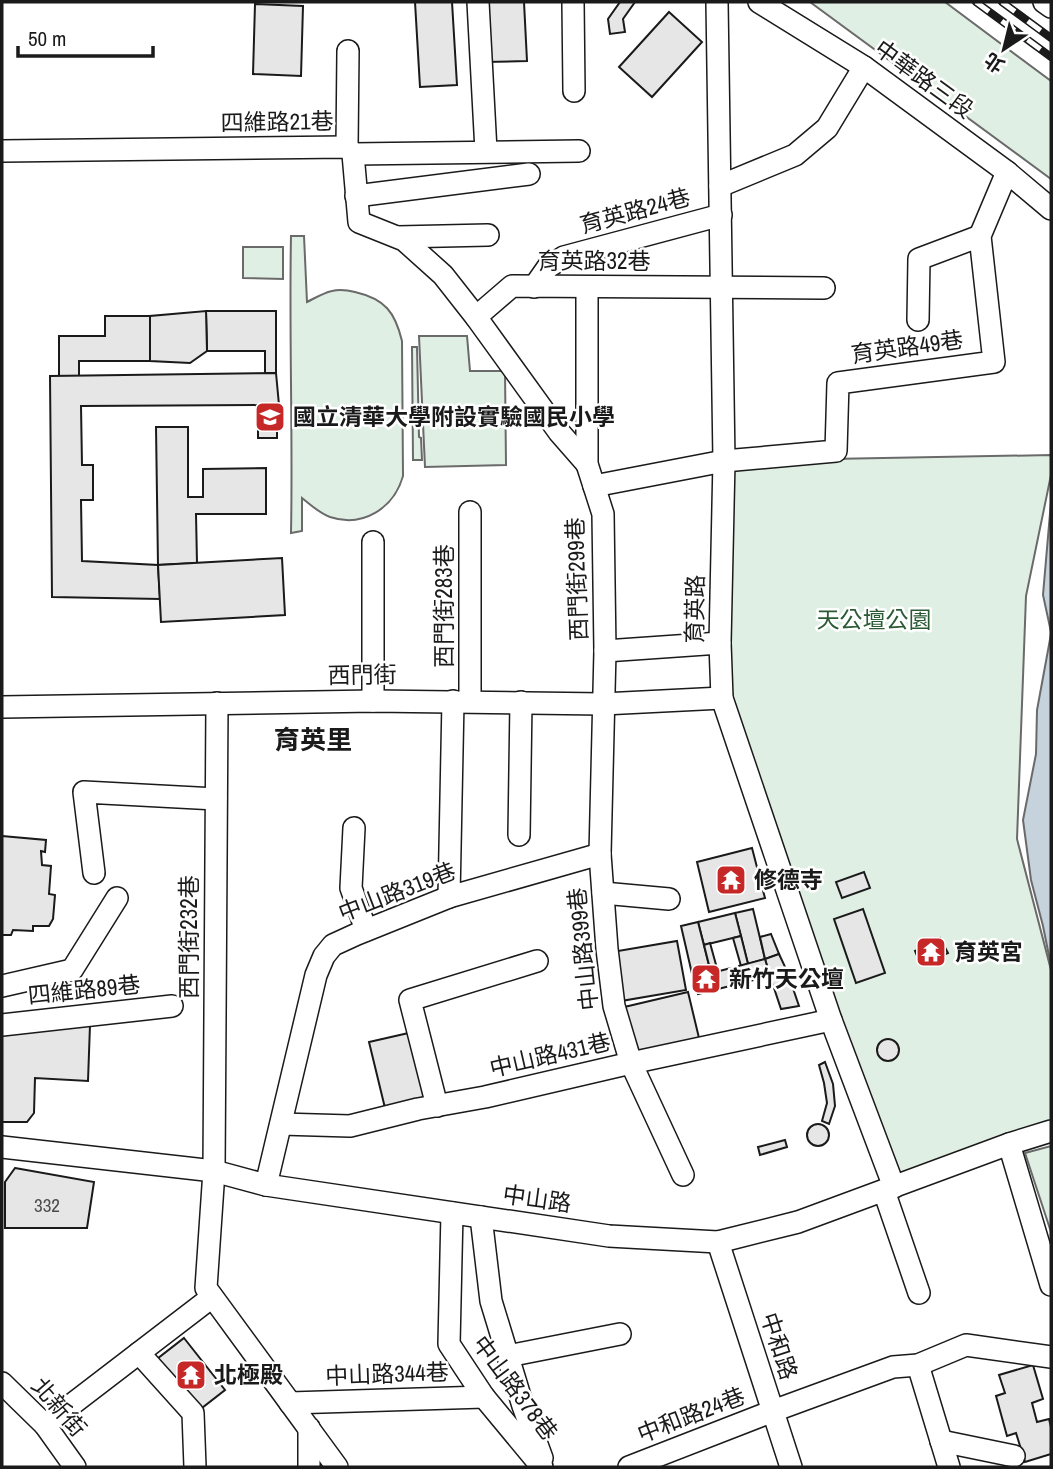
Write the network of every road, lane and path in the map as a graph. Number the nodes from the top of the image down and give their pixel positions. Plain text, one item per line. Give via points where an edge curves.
1 (478, 2) edge
2 (573, 2) edge
3 (717, 2) edge
4 (759, 2) edge
5 (1044, 2) edge
6 (1051, 7) edge
7 (348, 51) dead end
8 (864, 67) junction
9 (574, 91) dead end
10 (2, 150) edge
11 (350, 151) junction
12 (486, 151) junction
13 (579, 151) dead end
14 (1007, 172) junction
15 (529, 174) dead end
16 (720, 186) junction
17 (356, 196) junction
18 (1051, 209) edge
19 (721, 215) junction
20 (488, 235) dead end
21 (980, 236) junction
22 (398, 237) junction
23 (534, 287) junction
24 (587, 287) junction
25 (722, 288) junction
26 (824, 288) dead end
27 (475, 317) junction
28 (918, 320) dead end
29 (724, 461) junction
30 (587, 464) junction
31 (594, 486) junction
32 (470, 512) dead end
33 (373, 542) dead end
34 (720, 643) junction
35 (606, 651) junction
36 (722, 698) junction
37 (373, 701) junction
38 (461, 701) junction
39 (521, 702) junction
40 (217, 704) junction
41 (603, 704) junction
42 (2, 707) edge
43 (216, 799) junction
44 (354, 828) dead end
45 (519, 835) dead end
46 (600, 854) junction
47 (94, 873) dead end
48 (603, 893) junction
49 (449, 897) junction
50 (117, 898) dead end
51 (669, 899) dead end
52 (366, 930) junction
53 (537, 961) dead end
54 (2, 986) edge
55 (172, 1006) dead end
56 (831, 1020) junction
57 (2, 1025) edge
58 (631, 1063) junction
59 (437, 1106) junction
60 (281, 1124) junction
61 (1051, 1131) edge
62 (1010, 1144) junction
63 (2, 1147) edge
64 (214, 1171) junction
65 (683, 1175) dead end
66 (266, 1185) junction
67 (889, 1189) junction
68 (452, 1213) junction
69 (481, 1217) junction
70 (718, 1242) junction
71 (1051, 1285) edge
72 (919, 1293) dead end
73 (212, 1297) junction
74 (620, 1334) dead end
75 (139, 1353) junction
76 (508, 1356) junction
77 (1051, 1357) edge
78 (918, 1365) junction
79 (2, 1383) edge
80 (484, 1398) junction
81 (290, 1403) junction
82 (773, 1411) junction
83 (45, 1425) junction
84 (309, 1428) junction
85 (941, 1441) junction
86 (1013, 1456) dead end
87 (75, 1467) edge
88 (195, 1467) edge
89 (309, 1467) edge
90 (337, 1467) edge
91 (544, 1467) edge
92 (629, 1467) edge
93 (791, 1467) edge
94 (949, 1467) edge

1 - 12 street
2 - 9 street
3 - 16 street, 育英路
4 - 8 street, 中華路三段
5 - 6 street
7 - 11 street
8 - 14 street, 中華路三段
8 - 16 street via 827,128 796,155
10 - 11 street, 四維路21巷
11 - 12 street
11 - 17 street, 四維路21巷
12 - 13 street
14 - 18 street, 中華路三段
14 - 21 street
15 - 17 street
16 - 19 street, 育英路
17 - 22 street, 四維路21巷 via 359,222
19 - 23 street, 育英路24巷 via 565,257 548,267
19 - 25 street, 育英路
20 - 22 street
21 - 28 street via 919,259
21 - 29 street, 育英路49巷 via 994,362 838,383 836,451
22 - 27 street, 四維路21巷 via 443,275
23 - 24 street, 育英路32巷
23 - 27 street, 育英路32巷 via 512,286
24 - 25 street, 育英路32巷
24 - 30 street, 西門街299巷
25 - 26 street, 育英路32巷
25 - 29 street, 育英路
27 - 30 street, 四維路21巷
29 - 31 street
29 - 34 street, 育英路
30 - 31 street, 西門街299巷
31 - 35 street, 西門街299巷 via 603,514
32 - 38 street, 西門街283巷
33 - 37 street
34 - 35 street
34 - 36 street, 育英路
35 - 41 street, 西門街299巷
36 - 41 street, 西門街
36 - 56 street, 育英路
37 - 38 street, 西門街
37 - 40 street, 西門街
38 - 39 street, 西門街
38 - 49 street, 西門街283巷
39 - 41 street, 西門街
39 - 45 street
40 - 42 street, 西門街
40 - 43 street, 西門街232巷
41 - 46 street, 中山路399巷
43 - 47 street via 84,792
43 - 64 street, 西門街232巷
44 - 52 street via 351,888
46 - 48 street, 中山路399巷
46 - 49 street, 中山路319巷
48 - 51 street
48 - 58 street, 中山路399巷 via 614,1006
49 - 52 street, 中山路319巷
50 - 54 street via 72,970
52 - 60 street, 中山路319巷 via 333,945 324,956
53 - 59 street via 410,1000
55 - 57 street, 四維路89巷
56 - 58 street, 中山路431巷
56 - 67 street, 育英路
58 - 59 street, 中山路431巷
58 - 65 street, 中山路399巷
59 - 60 street, 中山路431巷 via 350,1126
60 - 66 street, 中山路319巷
61 - 62 street, 中山路
62 - 67 street, 中山路
62 - 71 street
63 - 64 street, 中山路
64 - 66 street, 中山路
64 - 73 street via 206,1288
66 - 68 street, 中山路
67 - 70 street, 中山路 via 798,1223
67 - 72 street, 育英路
68 - 69 street, 中山路
68 - 80 street, 中山路378巷 via 449,1344
69 - 70 street, 中山路 via 609,1236
69 - 76 street via 491,1301
70 - 82 street, 中和路
73 - 75 street
73 - 81 street
74 - 76 street
75 - 83 street
75 - 88 street via 193,1413
76 - 91 street
77 - 78 street, 中和路24巷 via 966,1345
78 - 82 street, 中和路24巷 via 892,1367
78 - 85 street
79 - 83 street, 北新街
80 - 81 street, 中山路344巷
80 - 91 street, 中山路378巷
81 - 84 street
82 - 92 street, 中和路24巷
82 - 93 street, 中和路
83 - 87 street, 北新街
84 - 89 street
84 - 90 street
85 - 86 street
85 - 94 street

